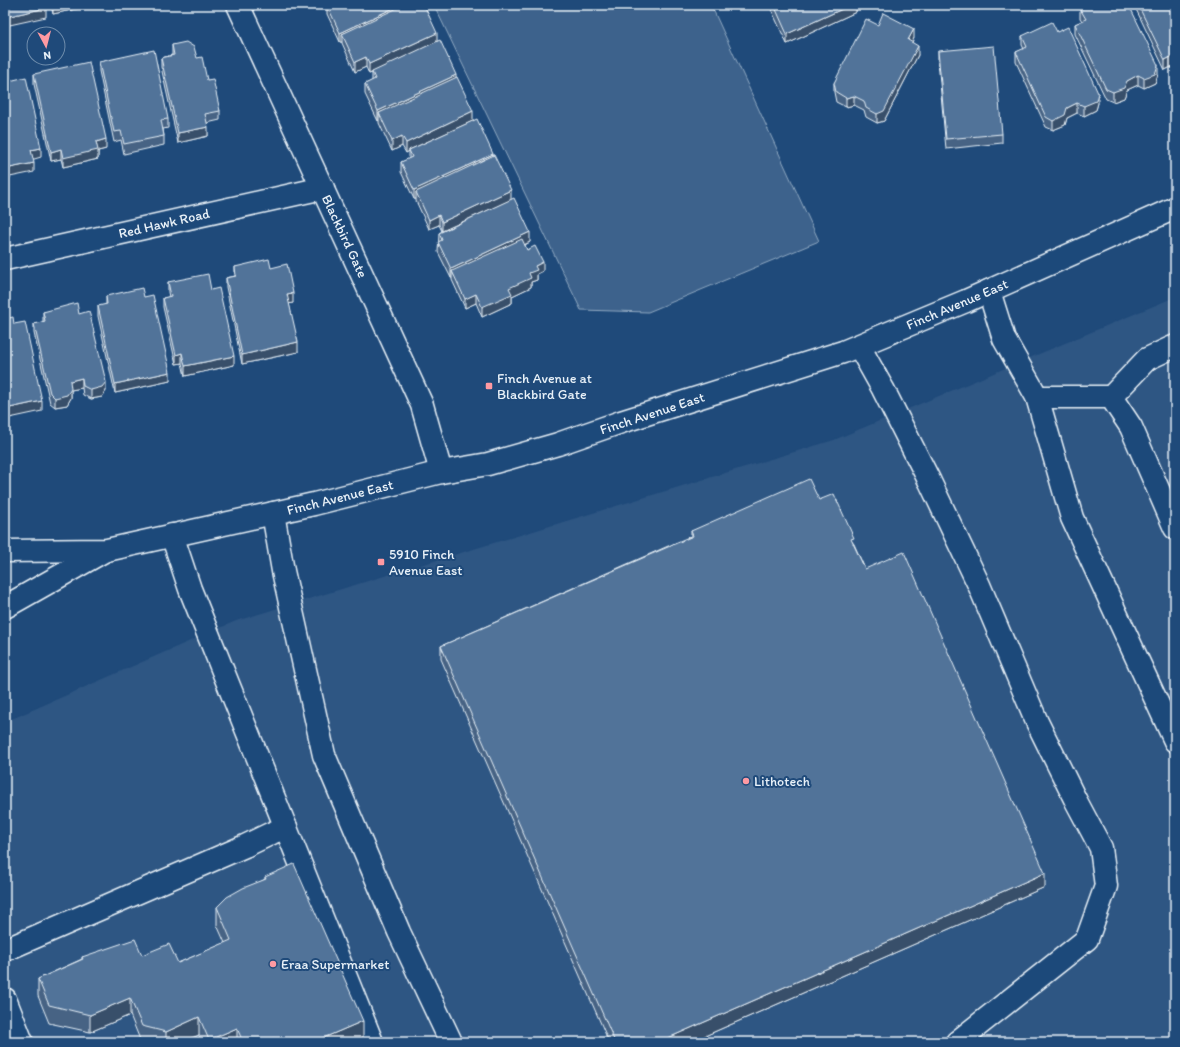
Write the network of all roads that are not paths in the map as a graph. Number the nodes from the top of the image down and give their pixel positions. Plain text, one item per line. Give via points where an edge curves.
1 (238, 5) edge
2 (323, 188) junction
3 (1175, 208) edge
4 (5, 259) edge
5 (989, 291) junction
6 (859, 346) junction
7 (1175, 346) edge
8 (1037, 397) junction
9 (1111, 397) junction
10 (441, 472) junction
11 (273, 513) junction
12 (1175, 528) edge
13 (172, 536) junction
14 (107, 550) junction
15 (5, 551) edge
16 (5, 606) edge
17 (1175, 741) edge
18 (286, 827) junction
19 (5, 950) edge
20 (5, 999) edge
21 (22, 1042) edge
22 (372, 1042) edge
23 (451, 1042) edge
24 (957, 1042) edge

1 - 2 main road, Blackbird Gate
2 - 4 main road, Red Hawk Road
2 - 10 main road, Blackbird Gate via 422,405
3 - 5 main road, Finch Avenue East
5 - 6 main road, Finch Avenue East
5 - 8 main road via 1004,339
6 - 10 main road, Finch Avenue East via 558,444 488,464
6 - 24 main road via 930,482 979,585 1037,722 1101,848 1106,886 1087,939
7 - 9 main road via 1147,358
8 - 9 main road
8 - 17 main road via 1072,518
9 - 12 main road via 1131,427
10 - 11 main road, Finch Avenue East
11 - 13 main road, Finch Avenue East
11 - 23 main road via 283,571 324,755 399,932
13 - 14 main road, Finch Avenue East
13 - 18 main road via 190,589
14 - 15 main road, Finch Avenue East
14 - 16 main road, Finch Avenue East
18 - 19 main road
18 - 22 main road
20 - 21 main road

